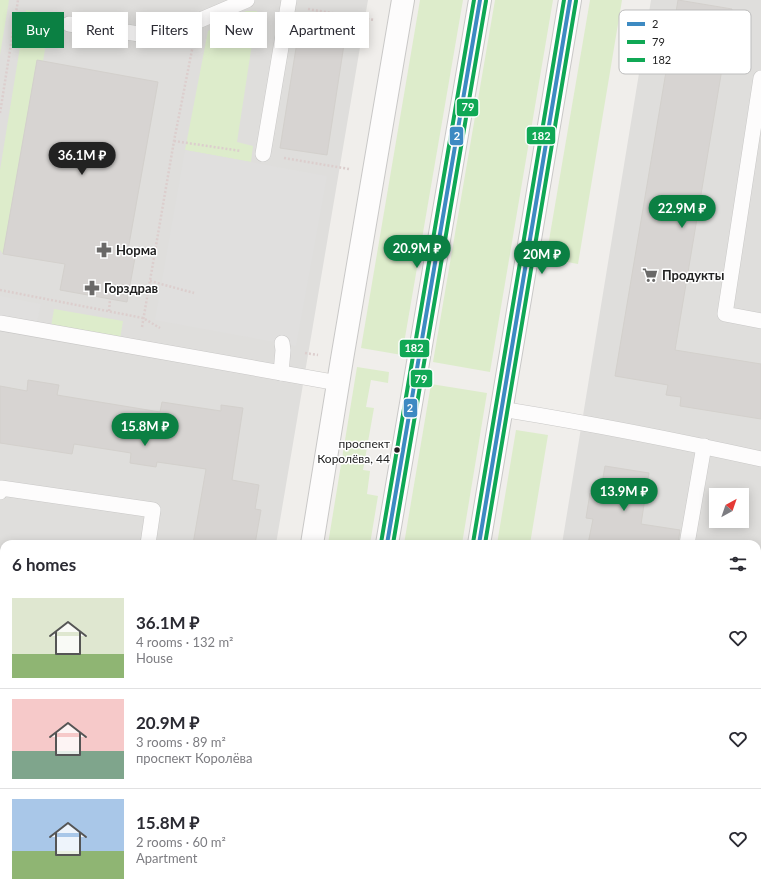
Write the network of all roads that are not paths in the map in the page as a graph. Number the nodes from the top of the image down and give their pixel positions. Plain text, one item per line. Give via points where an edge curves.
1 (246, 0) edge
2 (403, 0) edge
3 (480, 0) edge
4 (570, 0) edge
5 (289, 3) edge
6 (69, 24) dead end
7 (761, 78) edge
8 (263, 154) road end
9 (761, 321) edge
10 (0, 323) edge
11 (282, 344) dead end
12 (281, 373) junction
13 (338, 384) junction
14 (501, 409) junction
15 (704, 446) junction
16 (761, 459) edge
17 (0, 492) edge
18 (149, 540) edge
19 (313, 540) edge
20 (388, 540) edge
21 (480, 540) edge
22 (688, 540) edge

1 - 6 lane via 198,21 154,36
2 - 13 street
3 - 20 street
4 - 14 street
5 - 8 lane
7 - 9 lane via 725,314
10 - 12 lane
11 - 12 lane
12 - 13 lane
13 - 19 street
14 - 15 lane
14 - 21 street
15 - 16 lane
15 - 22 lane
17 - 18 lane via 1,488 153,510

